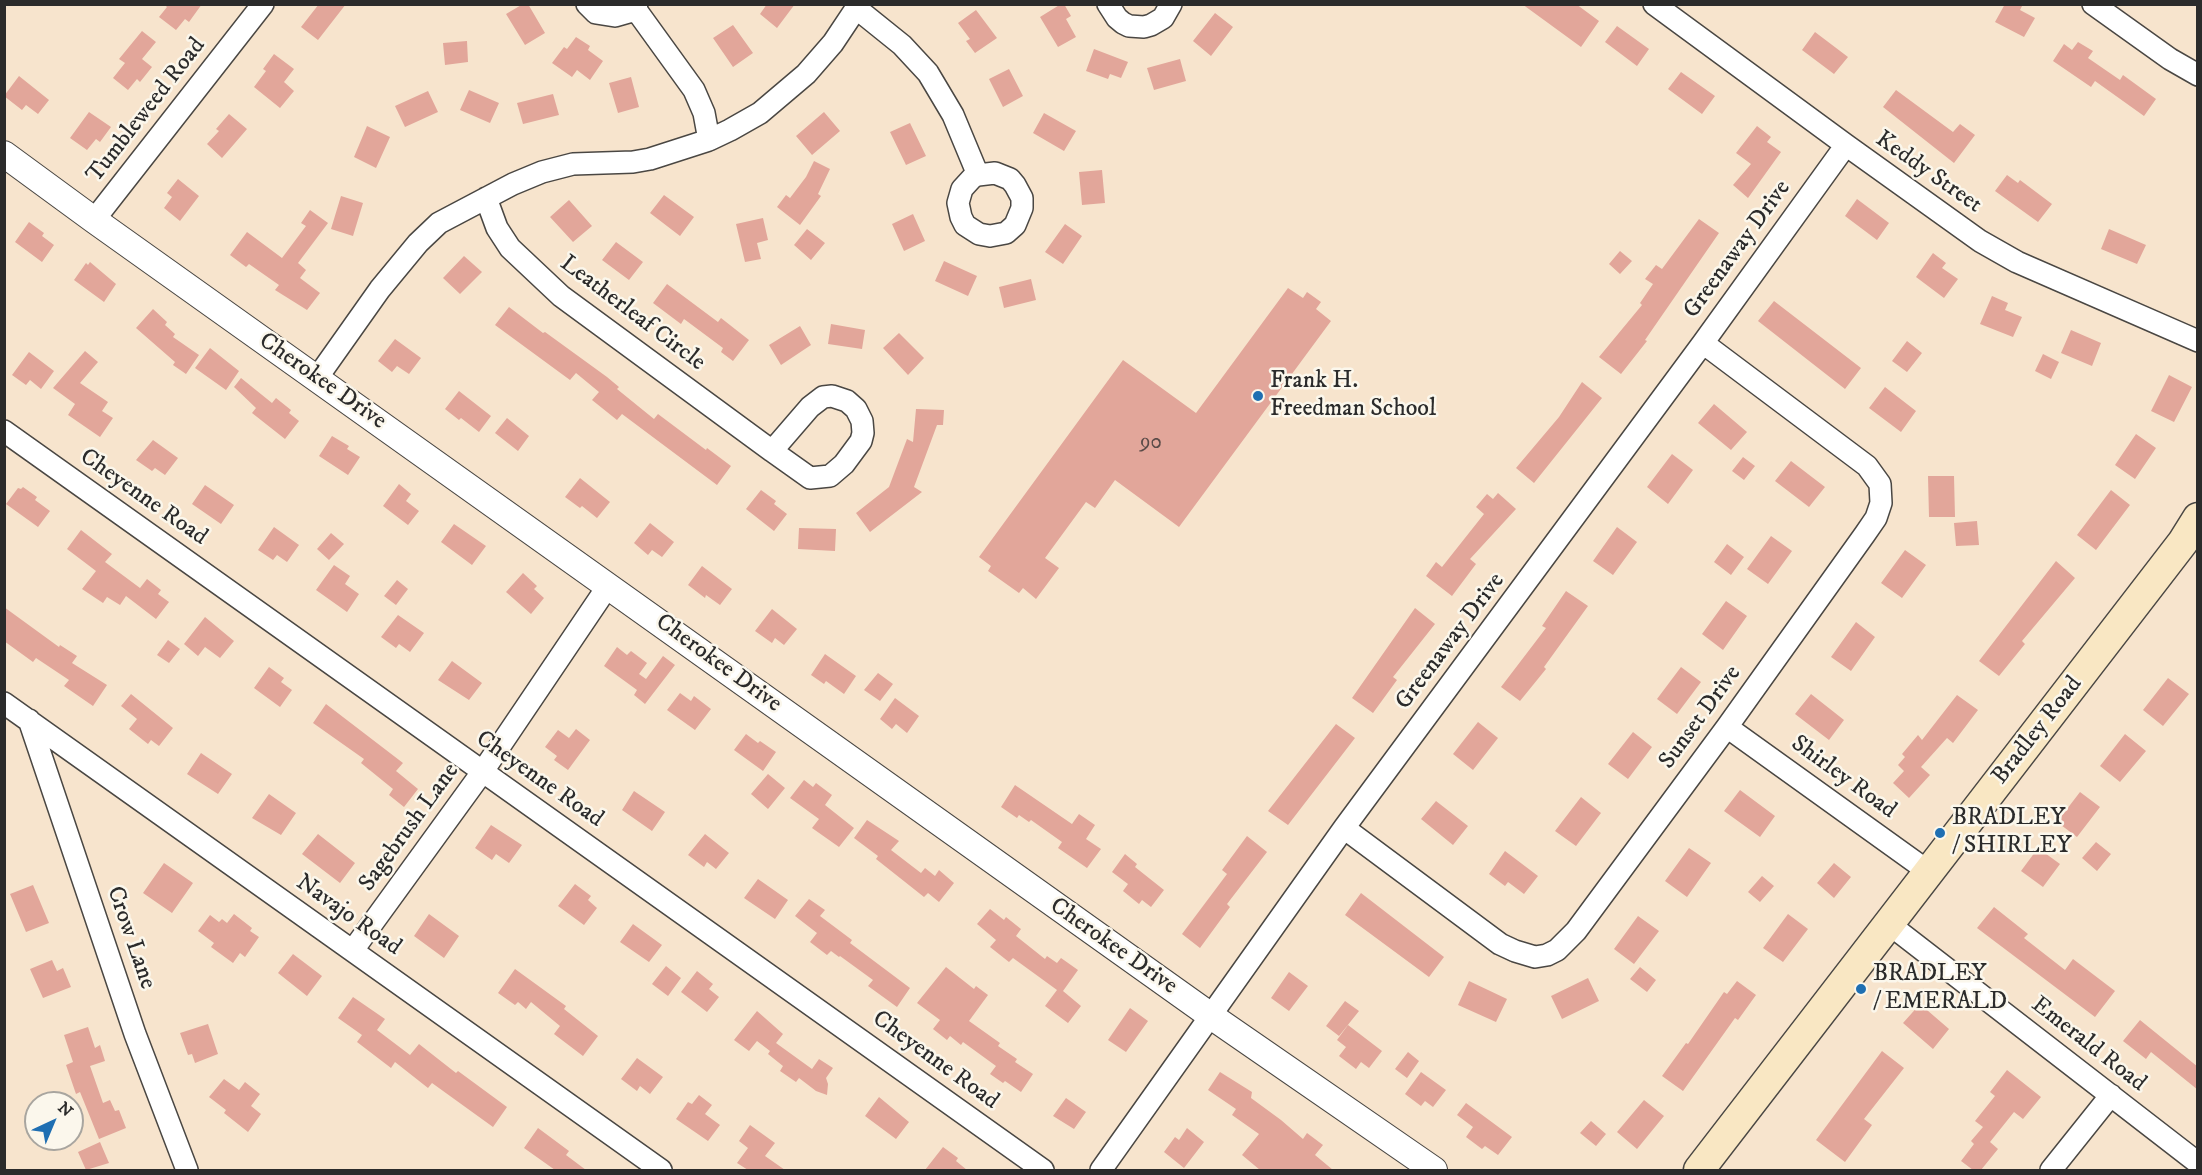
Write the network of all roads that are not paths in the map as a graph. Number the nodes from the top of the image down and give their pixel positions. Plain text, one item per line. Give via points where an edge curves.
1 (263, 4) edge
2 (587, 4) edge
3 (1108, 4) edge
4 (1172, 4) edge
5 (1654, 4) edge
6 (2093, 4) edge
7 (636, 6) edge
8 (858, 6) edge
9 (2198, 75) edge
10 (709, 140) junction
11 (1846, 145) junction
12 (4, 154) edge
13 (978, 175) dead end
14 (486, 198) junction
15 (94, 220) junction
16 (2198, 340) edge
17 (1703, 343) junction
18 (317, 378) junction
19 (4, 431) edge
20 (772, 451) dead end
21 (2198, 518) edge
22 (608, 586) junction
23 (4, 703) edge
24 (29, 720) junction
25 (1727, 727) junction
26 (483, 771) junction
27 (1344, 828) junction
28 (1929, 872) junction
29 (1889, 924) junction
30 (353, 950) junction
31 (1211, 1016) junction
32 (2111, 1095) junction
33 (2198, 1164) edge
34 (187, 1170) edge
35 (662, 1170) edge
36 (1044, 1170) edge
37 (1101, 1170) edge
38 (1434, 1170) edge
39 (1699, 1170) edge
40 (2051, 1170) edge

1 - 15 street, Tumbleweed Road
2 - 7 street via 596,13 610,16 622,15
3 - 4 street via 1123,23 1144,27 1163,18
5 - 11 street, Keddy Street
6 - 9 street
7 - 10 street via 694,90
8 - 10 street via 819,60 792,88 760,112
8 - 13 street via 928,73 953,115
10 - 14 street via 633,162 557,168 527,177
11 - 16 street, Keddy Street via 1980,241 2017,262
11 - 17 street, Greenaway Drive
12 - 15 street, Cherokee Drive
14 - 18 street via 440,224 418,243
14 - 20 street, Leatherleaf Circle via 492,219 510,248 561,296
15 - 18 street, Cherokee Drive
17 - 25 street, Sunset Drive via 1867,466 1880,484 1882,496 1870,526
17 - 27 street, Greenaway Drive
18 - 22 street, Cherokee Drive
19 - 26 street, Cheyenne Road
21 - 28 main road, Bradley Road
22 - 26 street, Sagebrush Lane
22 - 31 street, Cherokee Drive
23 - 24 street, Navajo Road
24 - 30 street, Navajo Road
24 - 34 street, Crow Lane via 135,1034
25 - 27 street, Sunset Drive via 1576,931 1557,950 1542,956 1522,954 1500,944
25 - 28 street, Shirley Road
26 - 30 street, Sagebrush Lane
26 - 36 street, Cheyenne Road
27 - 31 street, Greenaway Drive
28 - 29 main road, Bradley Road
29 - 32 street, Emerald Road
29 - 39 main road, Bradley Road
30 - 35 street, Navajo Road
31 - 37 street, Greenaway Drive
31 - 38 street, Cherokee Drive
32 - 33 street, Emerald Road
32 - 40 street

